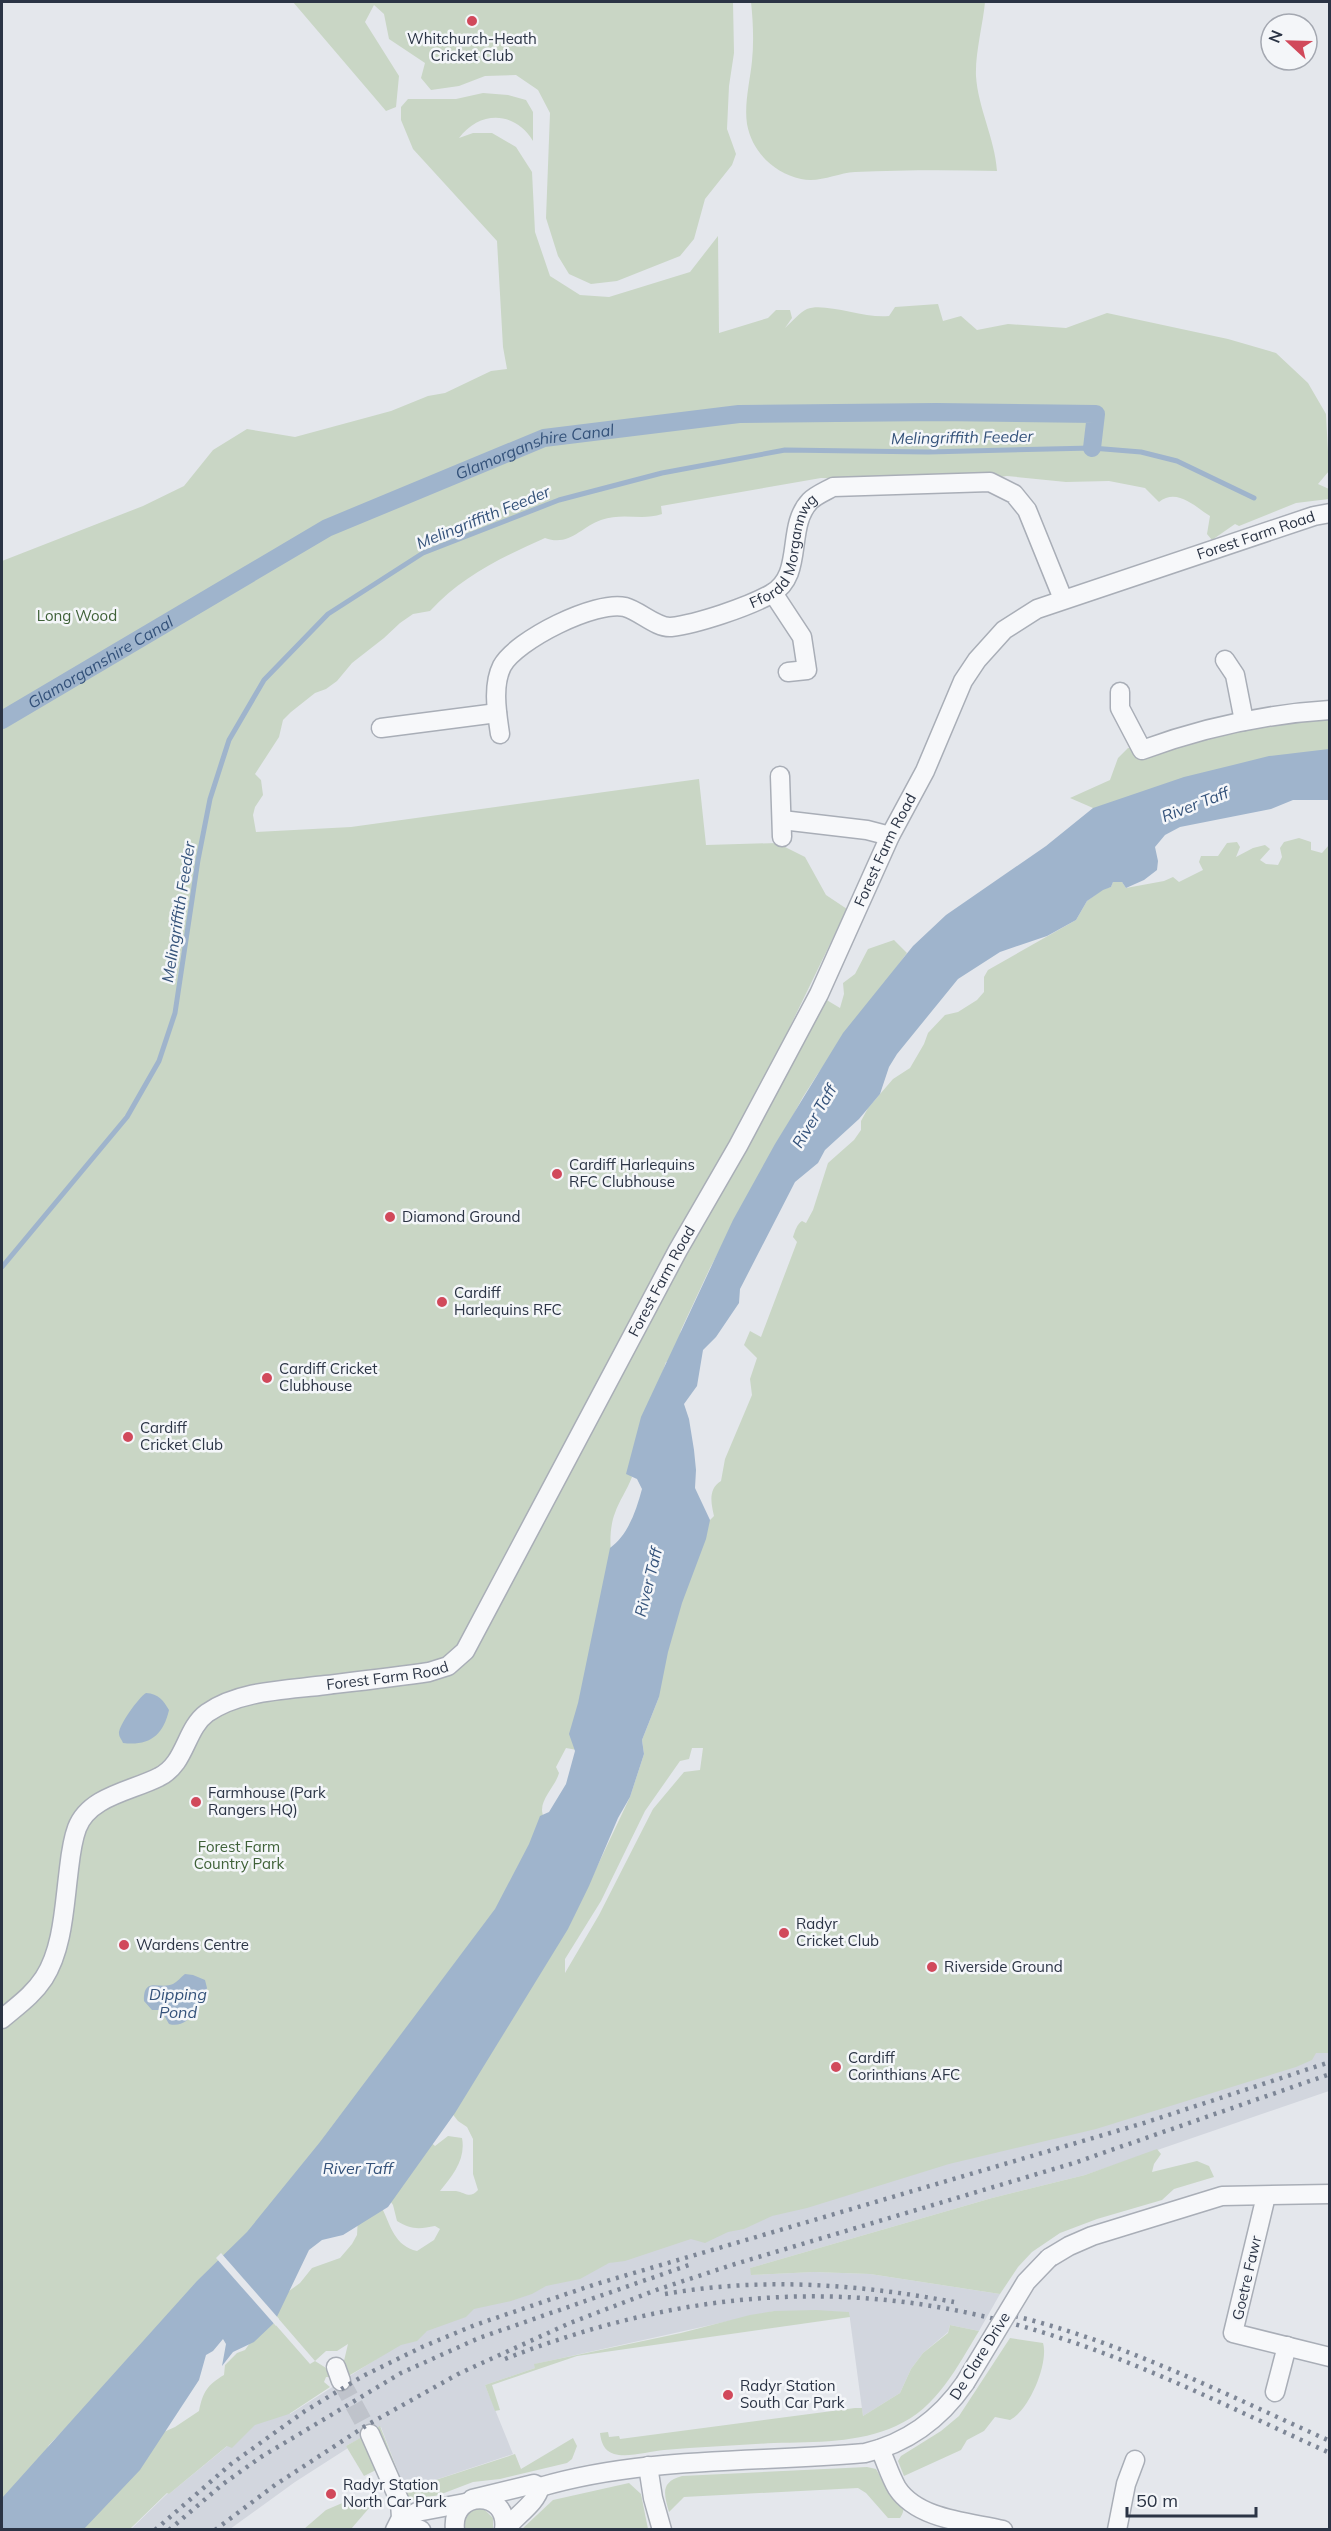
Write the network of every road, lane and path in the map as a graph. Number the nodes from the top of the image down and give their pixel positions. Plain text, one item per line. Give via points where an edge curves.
1 (1329, 513) edge
2 (773, 593) junction
3 (1064, 599) junction
4 (1225, 660) dead end
5 (788, 672) dead end
6 (1120, 692) dead end
7 (1329, 710) edge
8 (497, 713) junction
9 (1244, 721) junction
10 (381, 728) dead end
11 (500, 734) dead end
12 (780, 776) dead end
13 (890, 836) junction
14 (2, 2019) edge
15 (1329, 2194) edge
16 (1266, 2196) junction
17 (1287, 2346) junction
18 (1329, 2357) edge
19 (1275, 2392) dead end
20 (370, 2434) tunnel mouth
21 (880, 2449) junction
22 (1135, 2460) dead end
23 (648, 2466) junction
24 (540, 2487) junction
25 (468, 2501) junction
26 (401, 2522) edge
27 (422, 2529) edge
28 (455, 2529) edge
29 (505, 2529) edge
30 (662, 2529) edge
31 (1004, 2529) edge
32 (1117, 2529) edge

1 - 3 street, Forest Farm Road
2 - 3 street, Ffordd Morgannwg via 782,586 791,567 798,519 811,500 833,487 990,482 1014,494 1027,510
2 - 5 street via 802,637 807,670
2 - 8 street, Ffordd Morgannwg via 754,603 668,627 625,607 574,616 514,650 502,667 496,687
3 - 13 street, Forest Farm Road via 1037,609 1004,630 977,660
4 - 9 street via 1235,675
6 - 9 street via 1120,708 1142,750
7 - 9 street
8 - 10 street
8 - 11 street, Ffordd Morgannwg
12 - 13 street via 782,829 867,830
13 - 14 street, Forest Farm Road via 819,994 465,1651 448,1666 429,1672 261,1694 229,1701 205,1714 172,1769 93,1806 82,1820 73,1840 53,1961 30,1995
15 - 16 street, De Clare Drive
16 - 17 street, Goetre Fawr via 1233,2333
16 - 21 street, De Clare Drive, bridge via 1232,2195 1200,2203 1092,2236 1050,2258 1026,2282 946,2408 930,2423
17 - 18 street, Goetre Fawr
17 - 19 street
20 - 26 street via 399,2499
21 - 23 street, De Clare Drive
21 - 31 street via 898,2488 914,2504 941,2515
22 - 32 street
23 - 24 street, De Clare Drive
23 - 30 street
24 - 25 street, De Clare Drive via 534,2484
24 - 29 street via 538,2496
25 - 26 street, De Clare Drive via 417,2512
25 - 28 street via 455,2516
25 - 29 street via 480,2498 496,2504 504,2517
26 - 27 street

